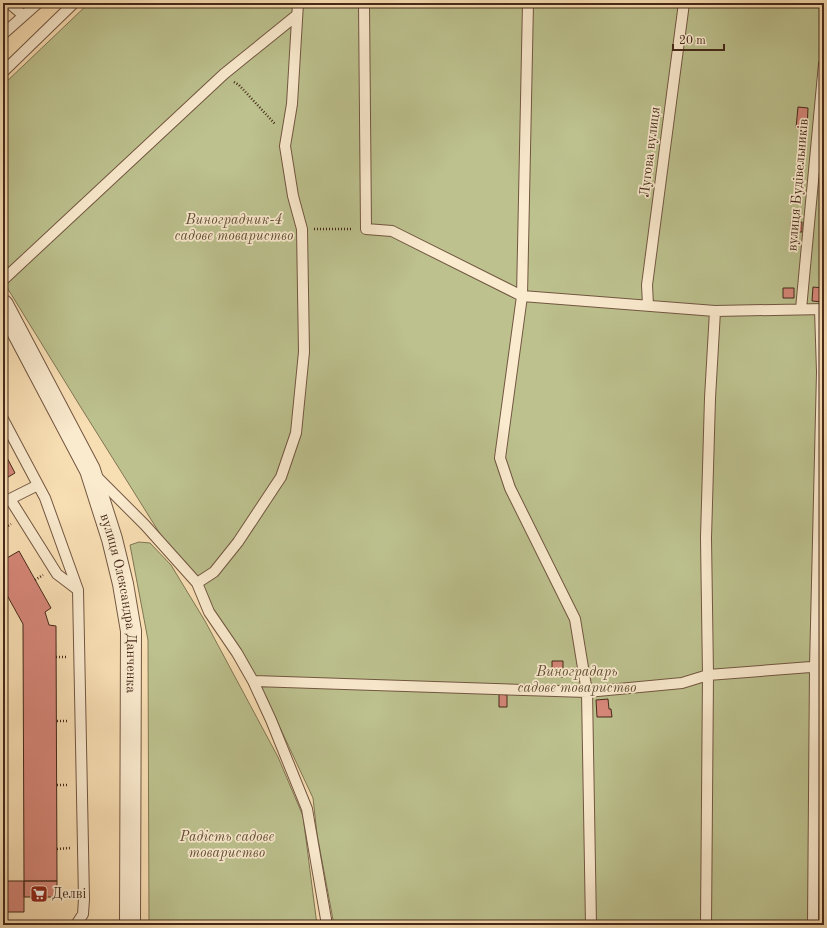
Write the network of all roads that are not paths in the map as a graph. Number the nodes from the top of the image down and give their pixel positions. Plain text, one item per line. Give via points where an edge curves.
1 (9, 3) edge
2 (38, 3) edge
3 (74, 3) edge
4 (298, 3) edge
5 (364, 3) edge
6 (528, 3) edge
7 (684, 3) edge
8 (23, 15) junction
9 (297, 15) junction
10 (3, 34) edge
11 (824, 64) edge
12 (3, 72) edge
13 (3, 280) edge
14 (522, 296) junction
15 (3, 305) edge
16 (648, 305) junction
17 (801, 309) junction
18 (822, 309) edge
19 (715, 311) junction
20 (3, 419) edge
21 (90, 470) junction
22 (38, 485) junction
23 (197, 583) junction
24 (78, 590) junction
25 (820, 666) edge
26 (708, 675) junction
27 (253, 681) junction
28 (587, 692) junction
29 (76, 925) edge
30 (130, 925) edge
31 (327, 925) edge
32 (590, 925) edge
33 (706, 925) edge
34 (812, 925) edge

1 - 8 lane
2 - 8 lane
3 - 12 lane
4 - 9 lane
5 - 14 lane via 366,229 392,230
6 - 14 lane
7 - 16 lane, Лугова вулиця via 646,284
8 - 10 lane
9 - 13 lane via 224,74
9 - 23 lane via 292,104 285,146 293,196 302,229 304,352 296,432 281,477 238,542 214,572
11 - 17 lane, вулиця Будівельників
14 - 16 lane
14 - 28 lane via 500,458 510,488 575,619
15 - 21 street, вулиця Олександра Данченка
16 - 19 lane
17 - 18 lane
17 - 19 lane
18 - 25 lane
19 - 26 lane via 706,538
20 - 22 lane
21 - 23 lane
21 - 30 street, вулиця Олександра Данченка via 112,539 131,631
22 - 24 lane
22 - 24 lane via 10,500 57,574
23 - 27 lane via 209,612
24 - 29 lane via 84,899 83,914
25 - 26 lane
25 - 34 lane
26 - 28 lane via 682,683
26 - 33 lane
27 - 28 lane
27 - 31 lane via 307,809
28 - 32 lane

